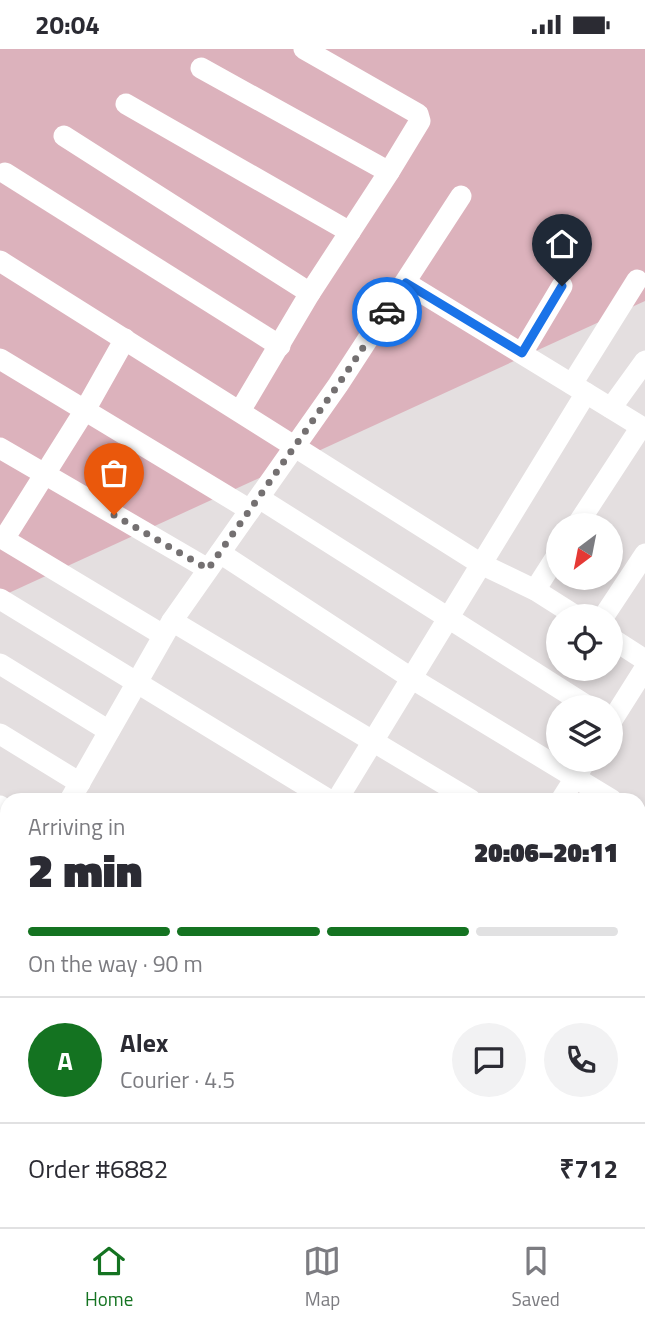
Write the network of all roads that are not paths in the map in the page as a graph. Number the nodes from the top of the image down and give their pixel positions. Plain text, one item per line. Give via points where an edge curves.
1 (304, 49) edge
2 (201, 68) dead end
3 (126, 104) dead end
4 (64, 136) dead end
5 (389, 172) junction
6 (5, 173) dead end
7 (461, 196) dead end
8 (351, 232) junction
9 (0, 261) edge
10 (637, 280) dead end
11 (406, 283) junction
12 (562, 286) dead end
13 (310, 293) junction
14 (125, 339) junction
15 (279, 346) junction
16 (522, 353) junction
17 (0, 359) edge
18 (645, 361) edge
19 (579, 389) junction
20 (611, 408) junction
21 (85, 410) junction
22 (240, 411) junction
23 (643, 428) edge
24 (296, 446) junction
25 (0, 448) edge
26 (44, 473) junction
27 (254, 504) junction
28 (585, 513) edge
29 (2, 538) edge
30 (645, 554) edge
31 (214, 561) junction
32 (481, 564) junction
33 (546, 573) edge
34 (535, 590) junction
35 (0, 599) edge
36 (557, 604) edge
37 (612, 604) edge
38 (448, 618) junction
39 (168, 628) junction
40 (623, 646) edge
41 (645, 660) edge
42 (0, 664) edge
43 (645, 668) edge
44 (411, 678) junction
45 (135, 683) junction
46 (570, 695) edge
47 (623, 702) edge
48 (108, 731) junction
49 (0, 734) edge
50 (373, 741) junction
51 (546, 749) edge
52 (578, 772) edge
53 (585, 772) edge
54 (73, 793) edge
55 (76, 793) edge
56 (317, 793) edge
57 (341, 793) edge
58 (459, 793) edge
59 (565, 793) edge
60 (605, 793) edge

1 - 5 street via 418,114 419,124
2 - 5 street
3 - 8 street
4 - 13 street
5 - 8 street
6 - 15 street
7 - 11 street
8 - 13 street
9 - 14 street
10 - 19 street
11 - 16 street
11 - 24 street
12 - 16 street
13 - 15 street
14 - 21 street
14 - 22 street
15 - 22 street
16 - 19 street
17 - 21 street
18 - 20 street
19 - 20 street
19 - 32 street
20 - 23 street
21 - 26 street
21 - 27 street
22 - 24 street
23 - 28 street
24 - 27 street
24 - 32 street
25 - 26 street
26 - 29 street
26 - 31 street
27 - 31 street
27 - 38 street
29 - 39 street
30 - 37 street
31 - 39 street
31 - 44 street
32 - 34 street
32 - 38 street
33 - 34 street
34 - 36 street
35 - 45 street
38 - 44 street
38 - 46 street
39 - 45 street
39 - 50 street
40 - 41 street
42 - 48 street
43 - 47 street
44 - 50 street
44 - 51 street
45 - 48 street
45 - 56 street
48 - 55 street
49 - 54 street
50 - 57 street
50 - 58 street
52 - 59 street
53 - 60 street

